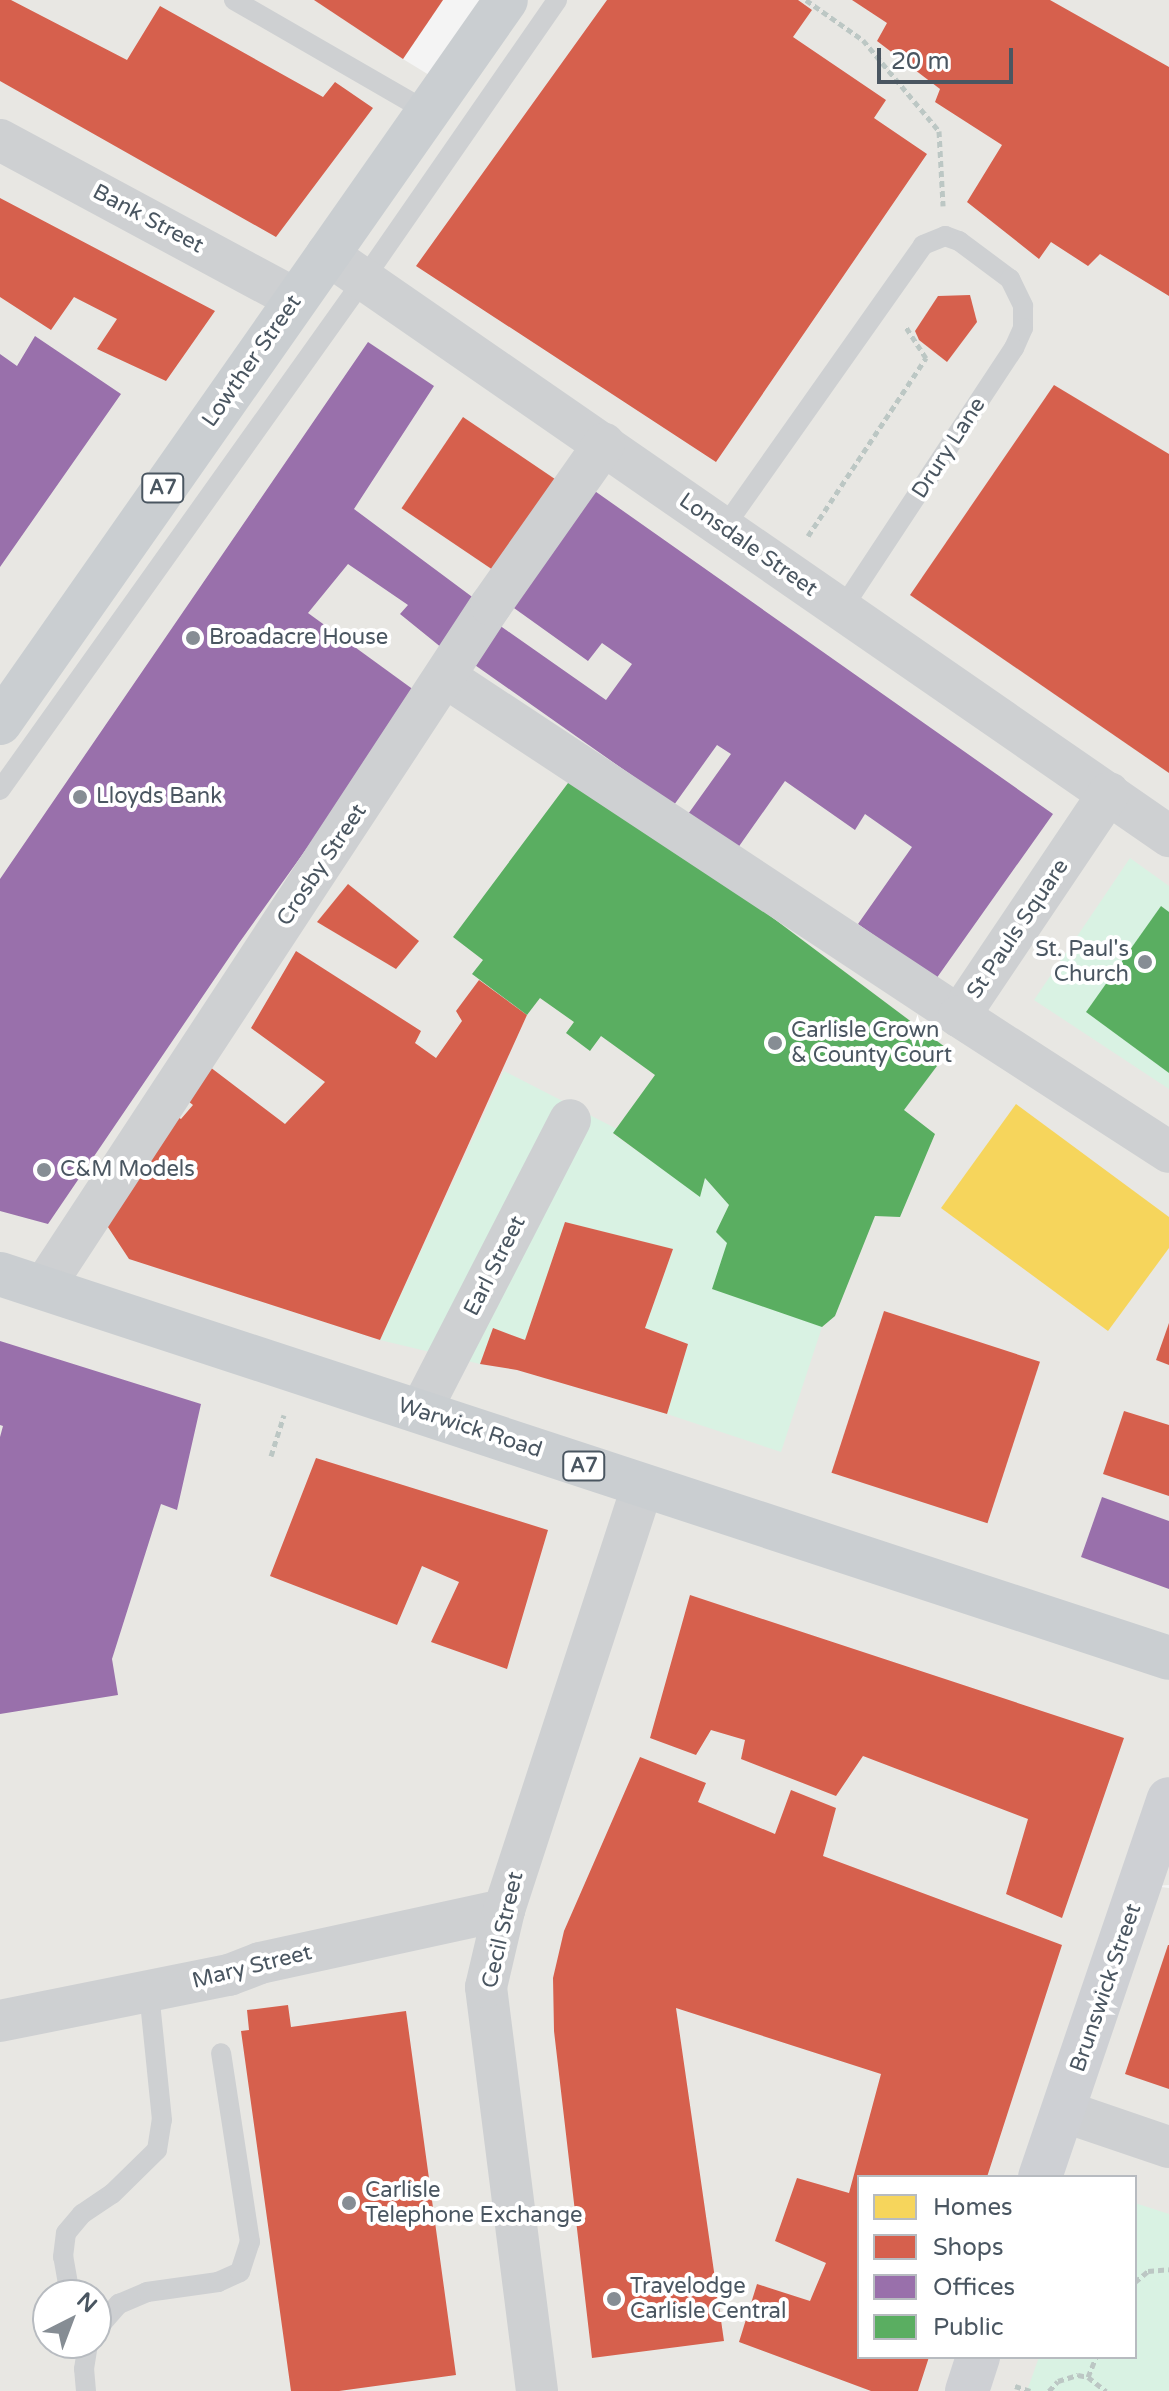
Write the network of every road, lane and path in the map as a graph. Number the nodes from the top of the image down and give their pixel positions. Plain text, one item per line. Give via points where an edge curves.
1 (234, 0) edge
2 (506, 0) edge
3 (557, 0) edge
4 (806, 0) edge
5 (428, 112) junction
6 (0, 140) edge
7 (945, 236) junction
8 (327, 254) junction
9 (364, 279) junction
10 (295, 299) junction
11 (902, 320) dead end
12 (604, 444) junction
13 (723, 529) junction
14 (785, 570) junction
15 (841, 610) junction
16 (447, 678) junction
17 (6, 704) edge
18 (0, 790) edge
19 (1109, 793) junction
20 (1169, 836) edge
21 (959, 1016) junction
22 (570, 1120) dead end
23 (1169, 1152) edge
24 (0, 1274) edge
25 (43, 1288) junction
26 (420, 1412) junction
27 (643, 1485) junction
28 (1169, 1658) edge
29 (1169, 1799) edge
30 (504, 1910) junction
31 (149, 1991) junction
32 (0, 2021) edge
33 (221, 2053) dead end
34 (1063, 2111) junction
35 (1169, 2147) edge
36 (1041, 2175) edge
37 (1169, 2269) edge
38 (67, 2279) edge
39 (1137, 2280) edge
40 (112, 2312) edge
41 (82, 2359) edge
42 (86, 2359) edge
43 (977, 2359) edge
44 (1095, 2359) edge
45 (84, 2369) junction
46 (1088, 2377) junction
47 (86, 2391) edge
48 (537, 2391) edge
49 (967, 2391) edge
50 (1049, 2391) edge
51 (1106, 2391) edge

1 - 5 lane
2 - 5 main road, Lowther Street / A7
3 - 9 lane
4 - 7 path via 863,40 939,131
5 - 8 main road, Lowther Street / A7
6 - 10 street, Bank Street
7 - 13 lane via 923,245
7 - 15 lane, Drury Lane via 1010,279 1023,306 1023,328
8 - 9 street, Lonsdale Street
8 - 10 main road, Lowther Street / A7
9 - 12 street, Lonsdale Street
9 - 18 lane
10 - 17 main road, Lowther Street / A7
11 - 14 path via 926,358
12 - 13 street, Lonsdale Street
12 - 16 street, Crosby Street via 491,605
13 - 14 street, Lonsdale Street
14 - 15 street, Lonsdale Street
15 - 19 street, Lonsdale Street
16 - 21 street
16 - 25 street, Crosby Street
19 - 20 street, Lonsdale Street
19 - 21 street, St Pauls Square
21 - 23 street, St Pauls Square
22 - 26 street, Earl Street
24 - 25 main road, Warwick Road / A7
25 - 26 main road, Warwick Road / A7
26 - 27 main road, Warwick Road / A7
27 - 28 main road, Warwick Road / A7
27 - 30 street, Cecil Street
29 - 34 street, Brunswick Street
30 - 31 street, Mary Street
30 - 48 street, Cecil Street via 486,1987
31 - 32 street, Mary Street
31 - 38 lane via 162,2120 157,2150 66,2233
33 - 40 lane via 250,2242 240,2272 218,2282 147,2292
34 - 35 street
34 - 36 street, Brunswick Street
37 - 39 path via 1148,2271
41 - 45 lane
42 - 45 lane
43 - 49 street
44 - 46 path
45 - 47 lane
46 - 50 path via 1068,2376
46 - 51 path

